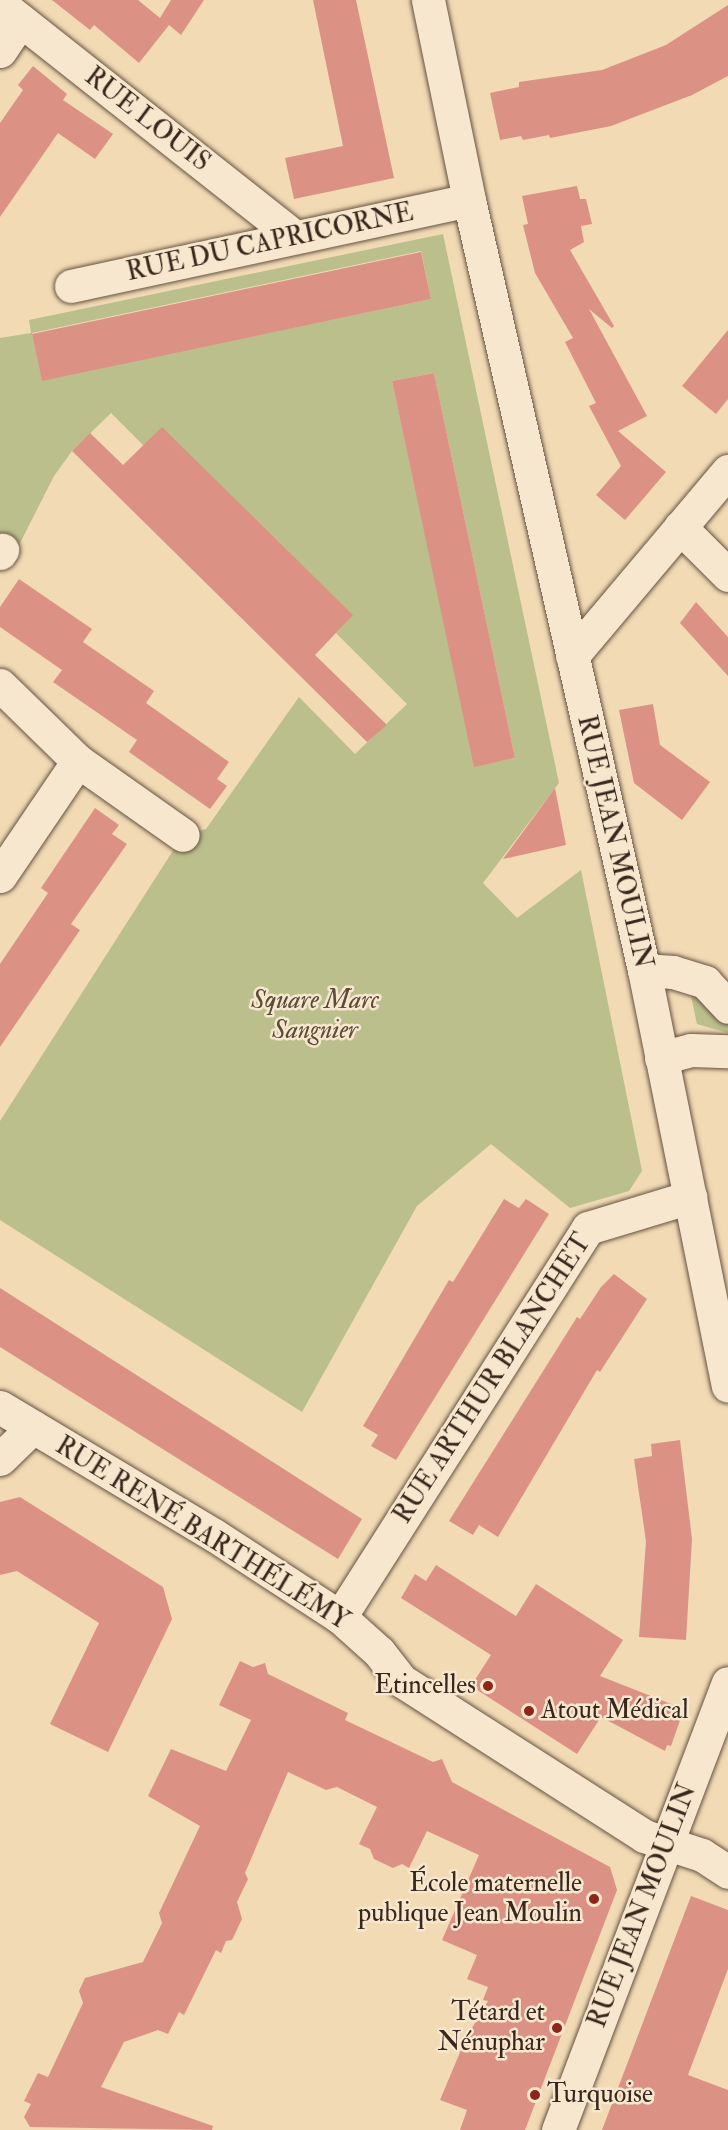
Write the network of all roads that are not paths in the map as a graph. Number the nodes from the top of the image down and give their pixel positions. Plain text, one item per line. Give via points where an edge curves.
1 (428, 0) edge
2 (10, 12) edge
3 (0, 51) edge
4 (469, 200) junction
5 (294, 236) junction
6 (71, 286) dead end
7 (728, 471) edge
8 (680, 527) junction
9 (728, 575) edge
10 (572, 656) junction
11 (0, 685) edge
12 (78, 761) junction
13 (183, 835) dead end
14 (0, 876) edge
15 (644, 970) junction
16 (728, 1007) edge
17 (728, 1051) edge
18 (661, 1058) junction
19 (690, 1197) junction
20 (728, 1386) edge
21 (0, 1407) edge
22 (33, 1427) junction
23 (0, 1459) edge
24 (340, 1617) junction
25 (728, 1683) edge
26 (669, 1842) junction
27 (728, 1872) edge
28 (558, 2130) edge

1 - 4 street, RUE JEAN MOULIN
2 - 3 street
2 - 5 street, RUE LOUIS
4 - 5 street, RUE DU CAPRICORNE
4 - 10 street, RUE JEAN MOULIN
5 - 6 street, RUE DU CAPRICORNE
7 - 8 street
8 - 9 street
8 - 10 street
10 - 15 street, RUE JEAN MOULIN
11 - 12 street
12 - 13 street
12 - 14 street
15 - 16 street via 673,972 705,982
15 - 18 street, RUE JEAN MOULIN
17 - 18 street via 691,1050
18 - 19 street, RUE JEAN MOULIN
19 - 20 street, RUE JEAN MOULIN
19 - 24 street, RUE ARTHUR BLANCHET via 588,1228
21 - 22 street, RUE RENÉ BARTHÉLÉMY
22 - 23 street
22 - 24 street, RUE RENÉ BARTHÉLÉMY via 214,1535
24 - 26 street, RUE RENÉ BARTHÉLÉMY via 379,1652 402,1681 644,1836
25 - 26 street, RUE JEAN MOULIN
26 - 27 street, RUE RENÉ BARTHÉLÉMY via 702,1855
26 - 28 street, RUE JEAN MOULIN

